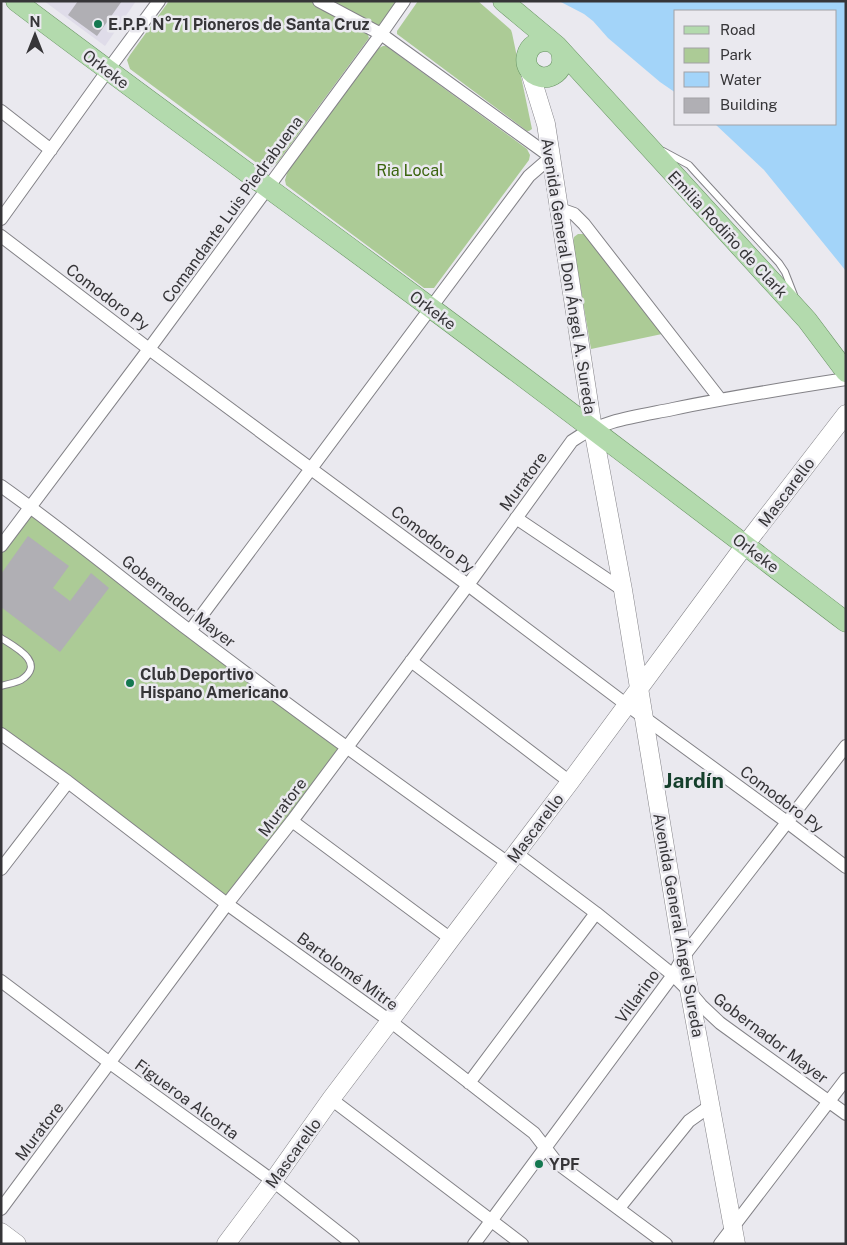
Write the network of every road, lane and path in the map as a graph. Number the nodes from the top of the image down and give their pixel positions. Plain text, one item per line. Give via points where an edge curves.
1 (16, 1) edge
2 (159, 1) edge
3 (319, 1) edge
4 (404, 1) edge
5 (503, 1) edge
6 (381, 34) junction
7 (556, 47) junction
8 (528, 63) junction
9 (108, 70) junction
10 (555, 74) junction
11 (606, 99) junction
12 (1, 111) edge
13 (546, 124) junction
14 (51, 150) junction
15 (551, 157) junction
16 (268, 188) junction
17 (560, 209) junction
18 (1, 219) edge
19 (1, 236) edge
20 (430, 307) junction
21 (149, 349) junction
22 (846, 372) edge
23 (846, 379) edge
24 (720, 399) junction
25 (846, 414) edge
26 (593, 429) junction
27 (311, 468) junction
28 (1, 486) edge
29 (30, 507) junction
30 (516, 518) junction
31 (745, 545) junction
32 (1, 546) edge
33 (468, 585) junction
34 (623, 590) junction
35 (846, 622) edge
36 (190, 631) junction
37 (1, 638) edge
38 (411, 661) junction
39 (1, 686) edge
40 (639, 689) junction
41 (627, 705) junction
42 (643, 716) junction
43 (1, 734) edge
44 (846, 746) edge
45 (346, 748) junction
46 (68, 782) junction
47 (570, 782) junction
48 (292, 822) junction
49 (787, 822) junction
50 (512, 858) junction
51 (846, 867) edge
52 (1, 869) edge
53 (227, 904) junction
54 (596, 913) junction
55 (450, 939) junction
56 (683, 957) junction
57 (673, 975) junction
58 (1, 981) edge
59 (690, 992) junction
60 (390, 1022) junction
61 (110, 1063) junction
62 (846, 1079) edge
63 (469, 1083) junction
64 (332, 1099) junction
65 (829, 1102) junction
66 (710, 1106) junction
67 (846, 1114) edge
68 (545, 1148) junction
69 (274, 1181) junction
70 (618, 1208) junction
71 (1, 1209) edge
72 (491, 1220) junction
73 (1, 1232) edge
74 (734, 1236) edge
75 (17, 1244) edge
76 (226, 1244) edge
77 (353, 1244) edge
78 (474, 1244) edge
79 (522, 1244) edge
80 (666, 1244) edge
81 (720, 1244) edge

1 - 9 main road, Orkeke
2 - 9 street
3 - 6 street
4 - 6 street, Comandante Luis Piedrabuena
5 - 7 main road, Emilia Rodiño de Clark
5 - 8 main road via 520,28
6 - 15 street
6 - 16 street, Comandante Luis Piedrabuena
7 - 8 main road via 540,42 535,44 528,52
7 - 10 main road via 562,64
7 - 11 main road, Emilia Rodiño de Clark
8 - 10 main road via 533,73 542,77
8 - 13 main road, Avenida General Don Ángel A. Sureda
9 - 14 street
9 - 16 main road, Orkeke
10 - 11 main road, Emilia Rodiño de Clark via 572,76
10 - 13 main road, Avenida General Don Ángel A. Sureda via 548,89
11 - 22 main road, Emilia Rodiño de Clark via 807,320
12 - 14 street
13 - 15 main road, Avenida General Don Ángel A. Sureda
14 - 18 street
15 - 17 main road, Avenida General Don Ángel A. Sureda
15 - 20 street via 529,176
16 - 20 main road, Orkeke
16 - 21 street, Comandante Luis Piedrabuena
17 - 24 street via 574,214 584,224
17 - 26 main road, Avenida General Don Ángel A. Sureda
19 - 21 street, Comodoro Py
20 - 26 main road, Orkeke
20 - 27 street
21 - 27 street, Comodoro Py
21 - 29 street, Comandante Luis Piedrabuena
23 - 24 street, Muratore
24 - 26 street, Muratore via 622,419
25 - 31 main road, Mascarello
26 - 30 street, Muratore via 572,441
26 - 31 main road, Orkeke
26 - 34 main road, Avenida General Ángel Sureda
27 - 33 street, Comodoro Py
27 - 36 street
28 - 29 street, Gobernador Mayer
29 - 32 street, Comandante Luis Piedrabuena
29 - 36 street, Gobernador Mayer
30 - 33 street, Muratore
30 - 34 street
31 - 35 main road, Orkeke
31 - 40 main road, Mascarello
33 - 38 street, Muratore
33 - 41 street, Comodoro Py
34 - 40 main road, Avenida General Ángel Sureda
36 - 45 street, Gobernador Mayer
37 - 39 lane via 25,654 31,667 19,681
38 - 45 street, Muratore
38 - 47 street
40 - 41 main road, Mascarello
40 - 42 main road, Avenida General Ángel Sureda
41 - 42 street, Comodoro Py
41 - 47 main road, Mascarello
42 - 49 street, Comodoro Py
42 - 56 main road, Avenida General Ángel Sureda
43 - 46 street, Bartolomé Mitre
44 - 49 street, Villarino
45 - 48 street, Muratore
45 - 50 street, Gobernador Mayer
46 - 52 street
46 - 53 street, Bartolomé Mitre
47 - 50 main road, Mascarello
48 - 53 street, Muratore
48 - 55 street
49 - 51 street, Comodoro Py
49 - 56 street, Villarino
50 - 54 street, Gobernador Mayer
50 - 55 main road, Mascarello
53 - 60 street, Bartolomé Mitre
53 - 61 street, Muratore
54 - 57 street, Gobernador Mayer
54 - 63 street
55 - 60 main road, Mascarello
56 - 57 street, Villarino
56 - 59 main road, Avenida General Ángel Sureda
57 - 59 street, Gobernador Mayer
57 - 68 street, Villarino
58 - 61 street, Figueroa Alcorta
59 - 65 street, Gobernador Mayer via 720,1023
59 - 66 main road, Avenida General Ángel Sureda
60 - 63 street, Bartolomé Mitre
60 - 64 main road, Mascarello
61 - 69 street, Figueroa Alcorta
61 - 71 street, Muratore
62 - 65 street
63 - 68 street, Bartolomé Mitre via 534,1133
64 - 69 main road, Mascarello
64 - 72 street
65 - 67 street, Gobernador Mayer
65 - 74 street
66 - 70 street via 689,1121
66 - 74 main road, Avenida General Ángel Sureda
68 - 70 street, Bartolomé Mitre via 557,1163
68 - 72 street, Villarino
69 - 76 main road, Mascarello
69 - 77 street, Figueroa Alcorta
70 - 80 street, Bartolomé Mitre
72 - 78 street, Villarino
72 - 79 street
73 - 75 main road
74 - 81 street

